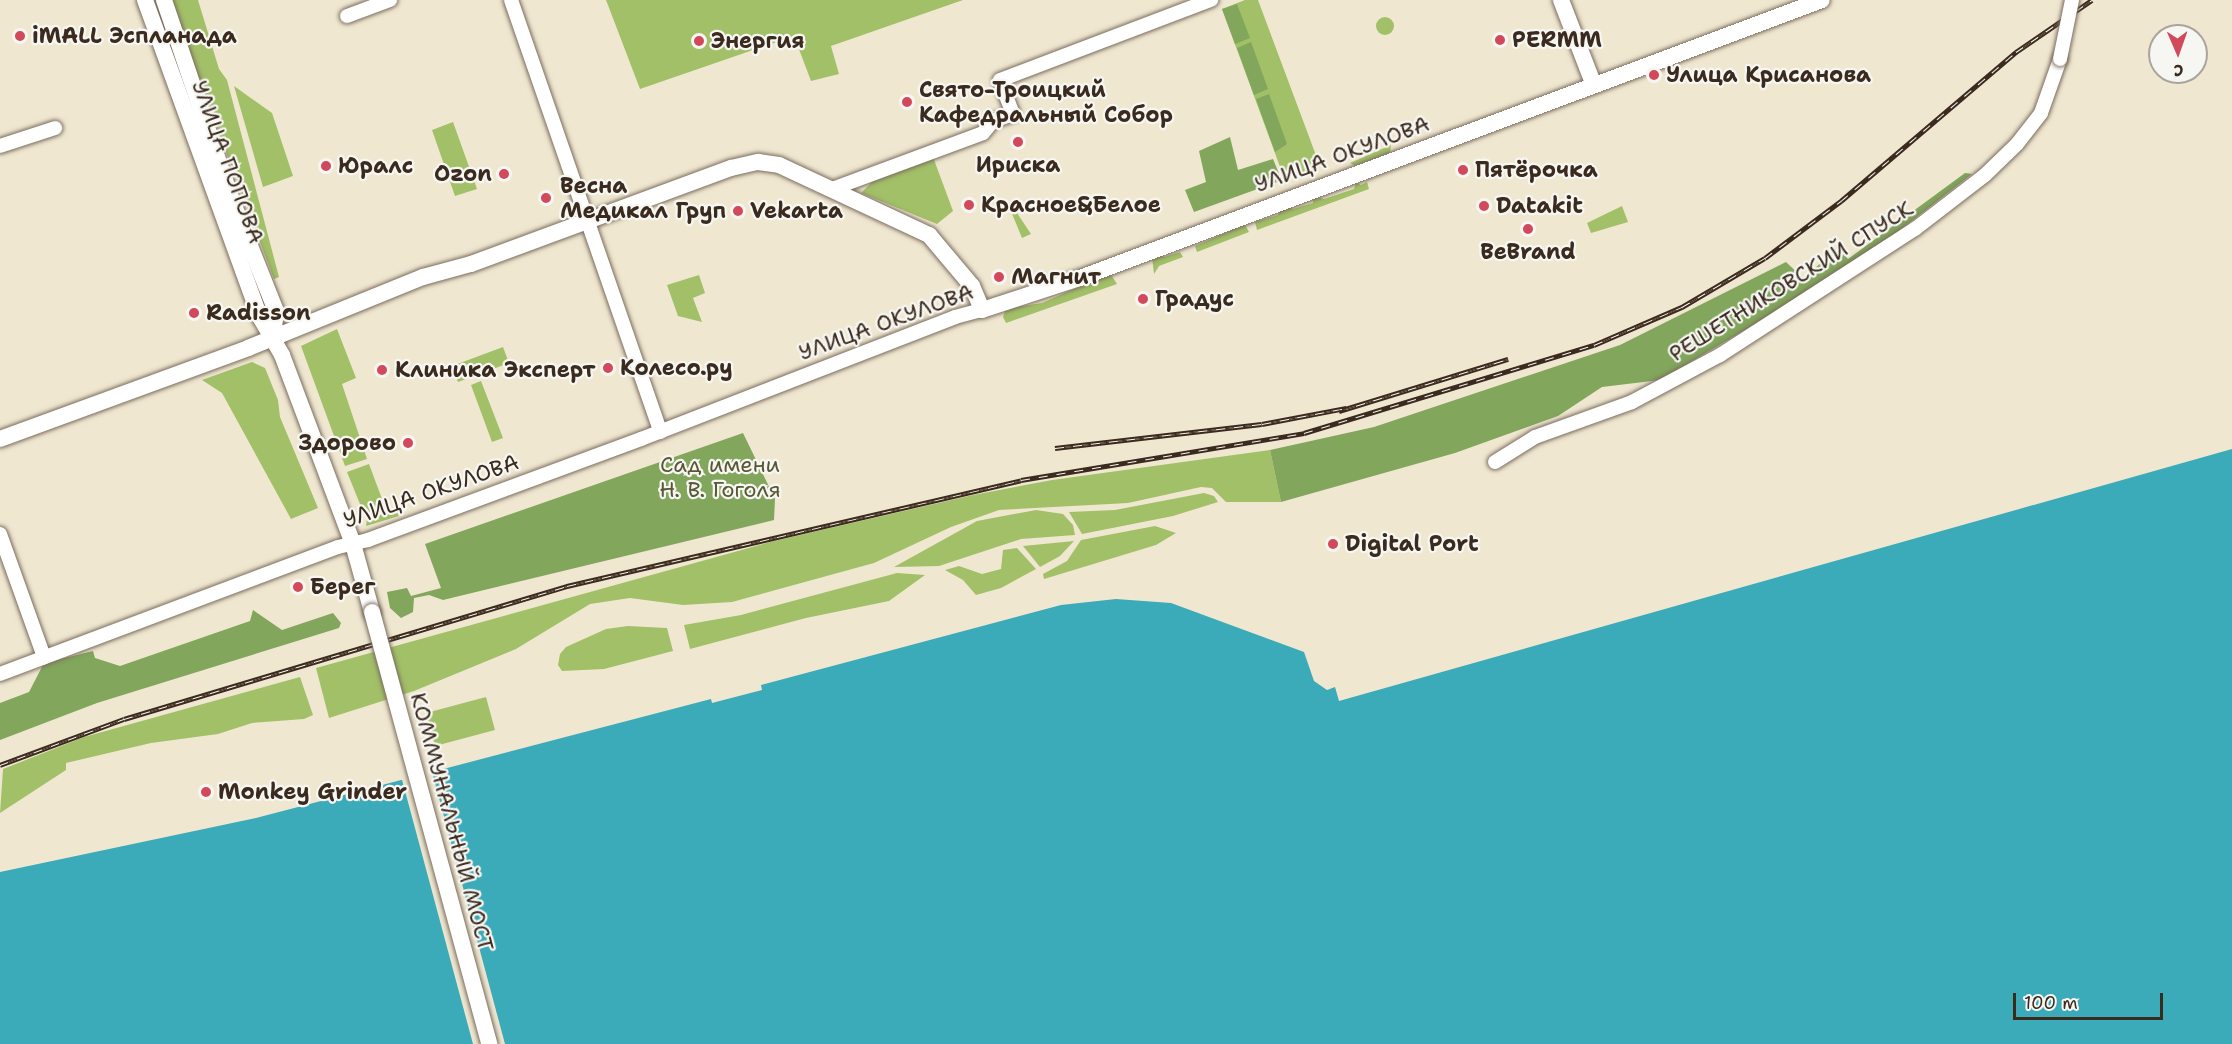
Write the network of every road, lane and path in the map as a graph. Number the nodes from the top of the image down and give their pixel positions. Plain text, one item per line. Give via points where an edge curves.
1 (145, 0) edge
2 (164, 0) edge
3 (390, 0) edge
4 (511, 0) edge
5 (1211, 0) edge
6 (1561, 0) edge
7 (1822, 0) edge
8 (2072, 0) edge
9 (347, 16) dead end
10 (1593, 83) junction
11 (56, 128) dead end
12 (0, 146) edge
13 (832, 189) junction
14 (587, 221) junction
15 (982, 310) junction
16 (273, 337) junction
17 (661, 432) junction
18 (0, 440) edge
19 (1495, 462) dead end
20 (0, 534) edge
21 (352, 544) junction
22 (372, 612) joint
23 (45, 657) junction
24 (0, 674) edge
25 (489, 1044) edge

1 - 16 main road, УЛИЦА ПОПОВА via 260,317
2 - 16 main road, УЛИЦА ПОПОВА via 231,198 276,311
3 - 9 street
4 - 14 street
5 - 13 street via 1000,80 1013,114 993,121 983,133
6 - 10 main road
7 - 10 main road, УЛИЦА ОКУЛОВА
8 - 19 street, РЕШЕТНИКОВСКИЙ СПУСК, bridge via 2060,59 2040,113 2017,144 1985,175 1915,229 1720,355 1632,402 1535,437
10 - 15 main road, УЛИЦА ОКУЛОВА via 1385,165
11 - 12 street
13 - 14 main road via 779,165 758,162
13 - 15 main road via 929,236 972,286
14 - 16 main road via 423,278
14 - 17 street
15 - 17 street, УЛИЦА ОКУЛОВА via 955,317
16 - 18 main road
16 - 21 main road, УЛИЦА ПОПОВА
17 - 21 street, УЛИЦА ОКУЛОВА
20 - 23 street
21 - 22 main road, УЛИЦА ПОПОВА
21 - 23 street, УЛИЦА ОКУЛОВА
22 - 25 main road, КОММУНАЛЬНЫЙ МОСТ, bridge
23 - 24 street, УЛИЦА ОКУЛОВА

